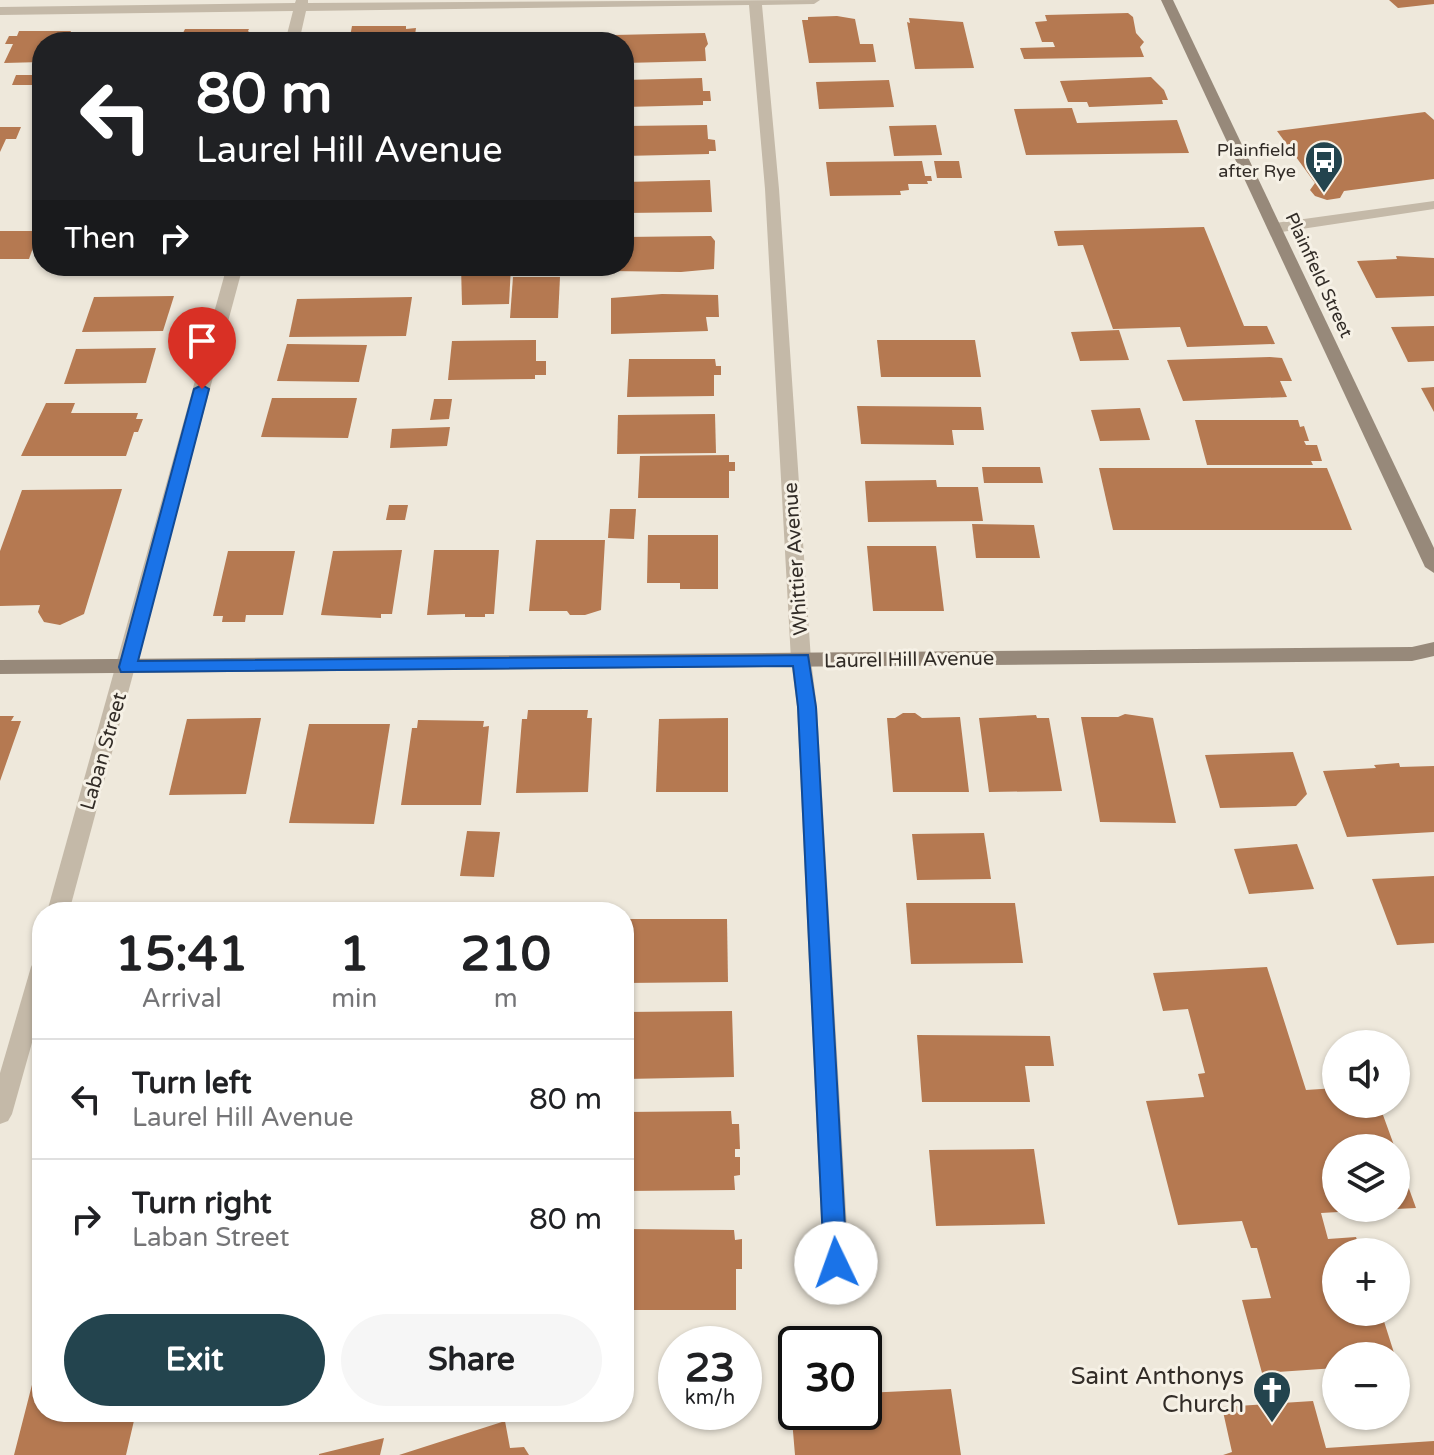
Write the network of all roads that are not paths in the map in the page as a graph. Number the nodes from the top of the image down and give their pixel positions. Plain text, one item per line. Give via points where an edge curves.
1 (814, 0) edge
2 (1167, 0) edge
3 (755, 1) edge
4 (301, 3) edge
5 (0, 11) edge
6 (294, 32) edge
7 (1434, 205) edge
8 (1275, 228) junction
9 (232, 276) edge
10 (1434, 567) edge
11 (1434, 649) edge
12 (801, 660) junction
13 (0, 667) edge
14 (127, 667) junction
15 (61, 902) edge
16 (32, 1002) edge
17 (0, 1114) edge
18 (836, 1263) dead end

1 - 3 street
2 - 8 street, Plainfield Street
3 - 4 street
3 - 12 street, Whittier Avenue
4 - 5 street
4 - 6 street
7 - 8 street
8 - 10 street, Plainfield Street
9 - 14 street, Laban Street
11 - 12 street, Laurel Hill Avenue via 1412,654
12 - 14 street, Laurel Hill Avenue
12 - 18 street, Whittier Avenue
13 - 14 street, Laurel Hill Avenue
14 - 15 street, Laban Street
16 - 17 street

